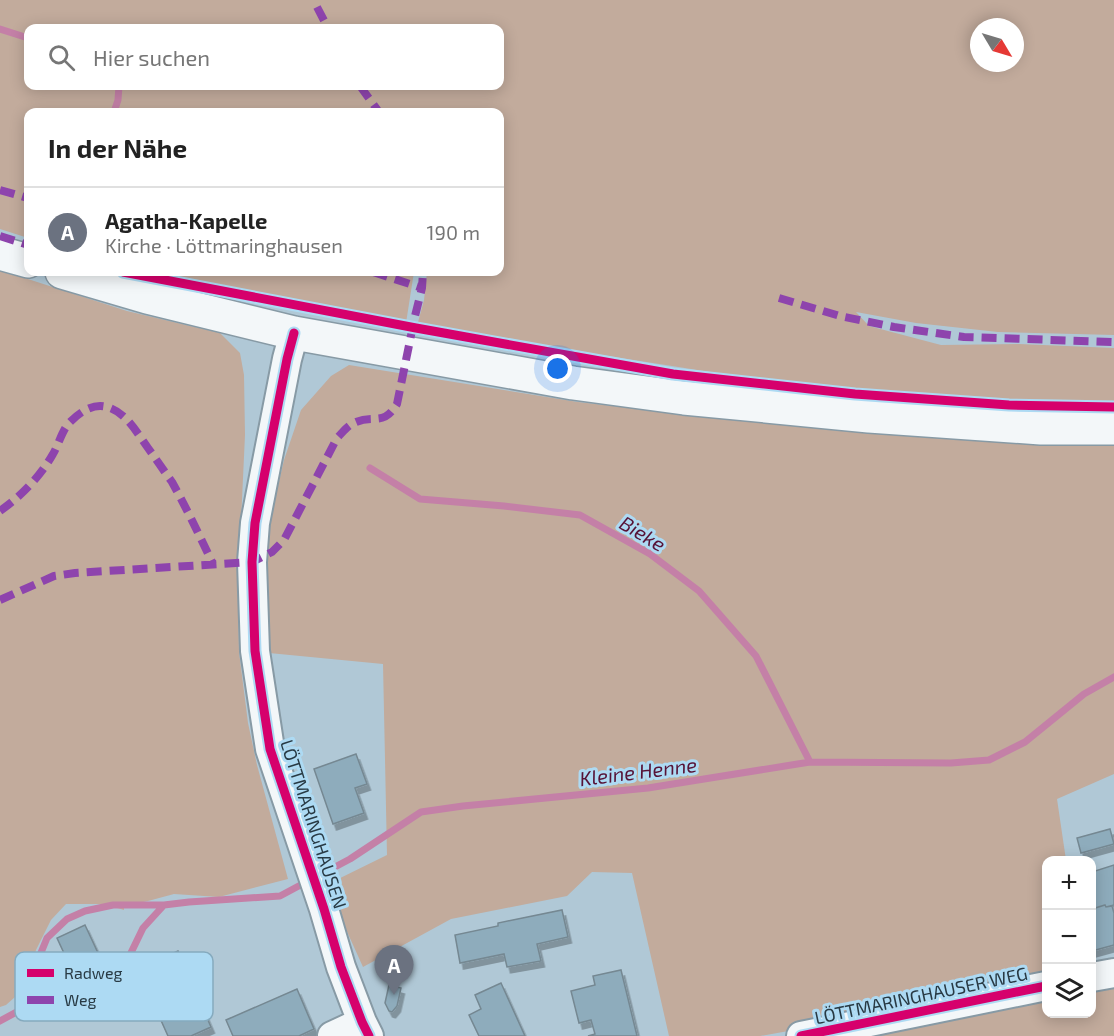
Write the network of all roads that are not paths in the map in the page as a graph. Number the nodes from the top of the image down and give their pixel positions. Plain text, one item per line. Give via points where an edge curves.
1 (0, 253) edge
2 (24, 260) edge
3 (76, 276) edge
4 (294, 333) junction
5 (1114, 428) edge
6 (1114, 973) edge
7 (1096, 976) edge
8 (1042, 987) edge
9 (366, 1029) edge
10 (332, 1036) edge
11 (801, 1036) edge

1 - 2 main road
3 - 4 main road
4 - 5 main road via 573,383 684,398 1041,428
4 - 9 street, LÖTTMARINGHAUSEN via 255,523 255,651 270,749 341,967
6 - 7 street
8 - 11 street, LÖTTMARINGHAUSER WEG
9 - 10 street

